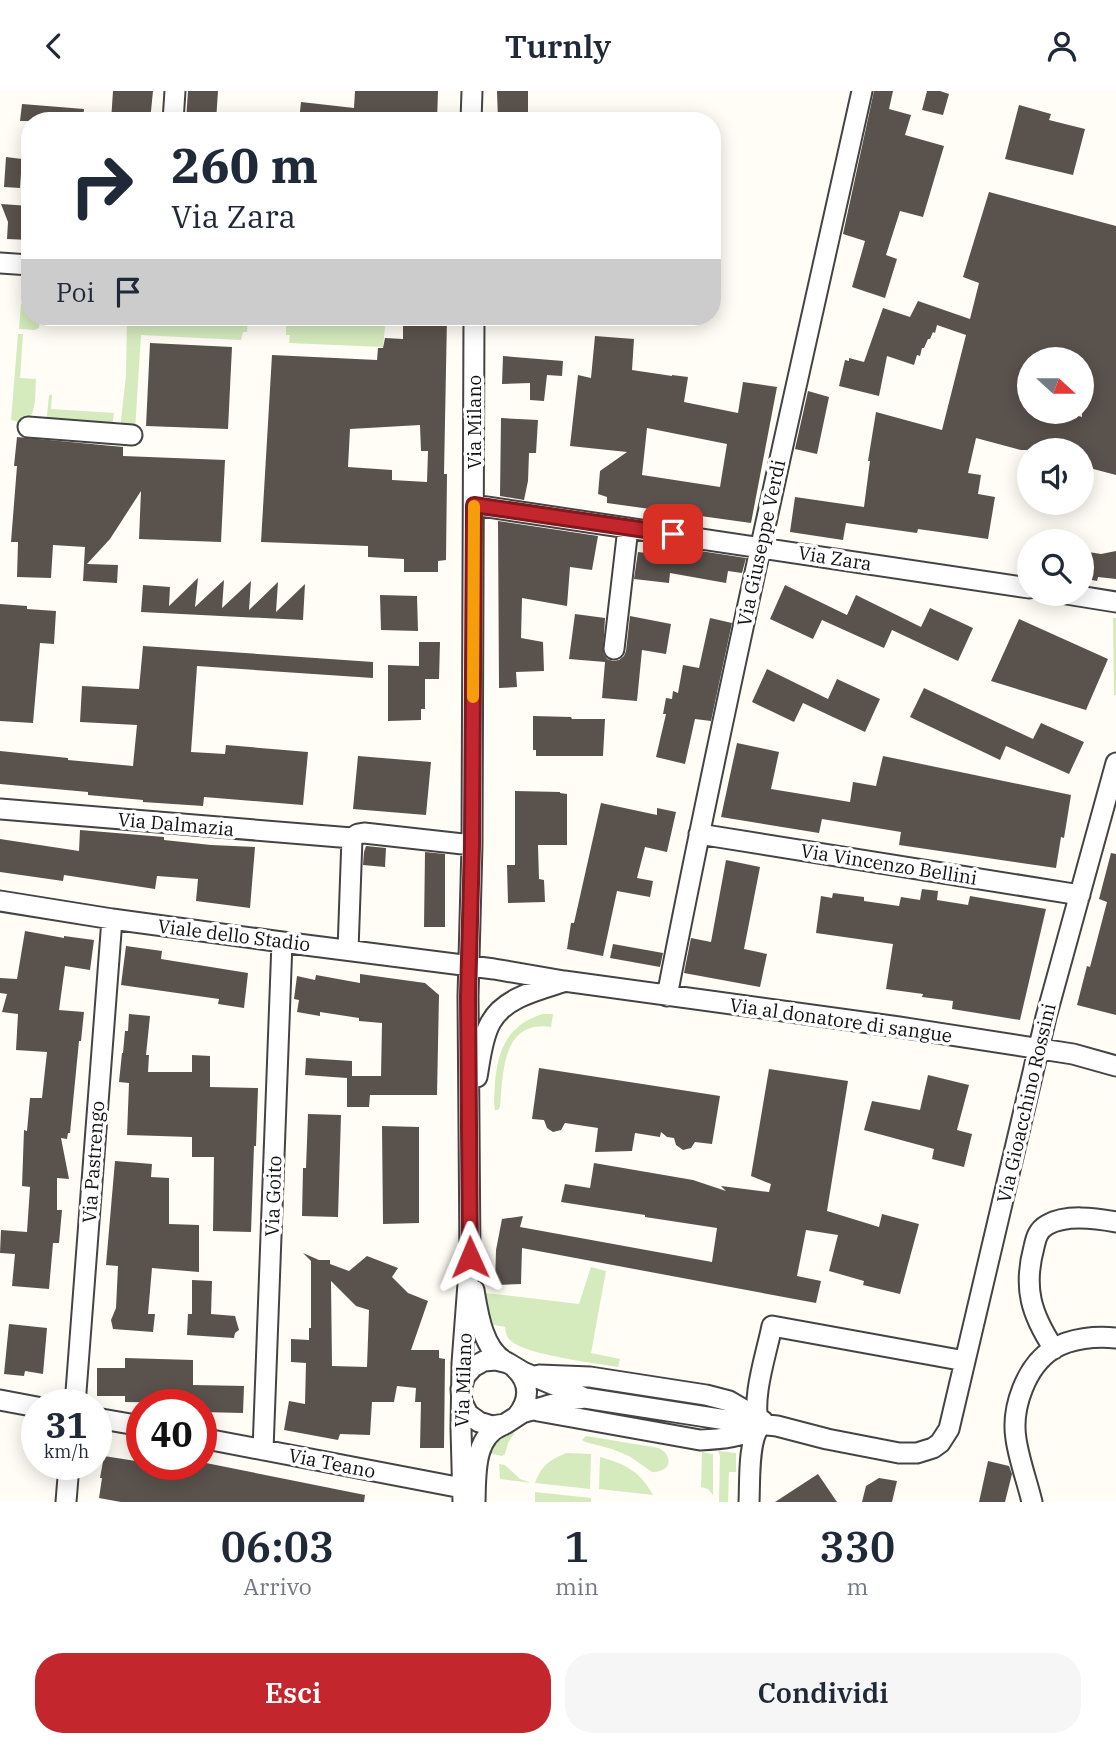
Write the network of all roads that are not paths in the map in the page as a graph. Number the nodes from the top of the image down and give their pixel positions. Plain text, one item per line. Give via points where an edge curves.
1 (175, 91) edge
2 (472, 91) edge
3 (862, 91) edge
4 (174, 112) edge
5 (471, 112) edge
6 (0, 263) edge
7 (21, 264) edge
8 (474, 326) edge
9 (27, 427) dead end
10 (132, 435) dead end
11 (474, 505) junction
12 (628, 528) junction
13 (760, 547) junction
14 (1017, 586) edge
15 (1094, 598) edge
16 (1116, 602) edge
17 (614, 649) dead end
18 (1116, 763) edge
19 (0, 809) edge
20 (699, 834) junction
21 (352, 838) junction
22 (472, 845) junction
23 (1080, 895) junction
24 (0, 901) edge
25 (112, 919) junction
26 (282, 942) junction
27 (348, 950) junction
28 (469, 966) junction
29 (564, 981) junction
30 (667, 996) junction
31 (504, 1007) joint
32 (1039, 1049) junction
33 (1116, 1066) edge
34 (470, 1116) junction
35 (1116, 1223) edge
36 (470, 1257) junction
37 (1116, 1338) edge
38 (1054, 1349) junction
39 (965, 1361) junction
40 (517, 1369) junction
41 (76, 1389) edge
42 (461, 1393) junction
43 (584, 1398) junction
44 (0, 1400) edge
45 (21, 1404) edge
46 (517, 1417) junction
47 (759, 1428) junction
48 (217, 1441) edge
49 (263, 1450) junction
50 (68, 1480) edge
51 (467, 1497) edge
52 (66, 1502) edge
53 (749, 1502) edge
54 (1032, 1502) edge

1 - 4 street
2 - 5 street
3 - 13 street, Via Giuseppe Verdi
6 - 7 street
8 - 11 street, Via Milano
9 - 10 street
11 - 12 street, Via Zara
11 - 22 street, Via Milano
12 - 13 street, Via Zara
12 - 17 street
13 - 14 street, Via Zara
13 - 20 street, Via Giuseppe Verdi
15 - 16 street
18 - 23 street, Via Gioacchino Rossini
19 - 21 street, Via Dalmazia
20 - 23 street, Via Vincenzo Bellini
20 - 30 street, Via Giuseppe Verdi
21 - 22 street, Via Dalmazia via 364,833
21 - 27 street
22 - 28 street, Via Milano
23 - 32 street, Via Gioacchino Rossini
24 - 25 street, Viale dello Stadio
25 - 26 street, Viale dello Stadio
25 - 41 street, Via Pastrengo
26 - 27 street, Viale dello Stadio
26 - 49 street, Via Goito
27 - 28 street, Viale dello Stadio
28 - 29 street, Via al donatore di sangue
28 - 34 street, Via Milano
29 - 30 street, Via al donatore di sangue
29 - 31 street, Via al donatore di sangue
30 - 32 street, Via al donatore di sangue
31 - 34 street, Via Milano via 487,1030
32 - 33 street, Via al donatore di sangue
32 - 39 street, Via Gioacchino Rossini
34 - 36 street, Via Milano
35 - 38 street via 1066,1219 1038,1232 1029,1285 1040,1328
36 - 40 street, Via Milano via 481,1326 500,1358
36 - 42 street, Via Milano
37 - 38 street via 1101,1336
38 - 54 street via 1028,1378 1016,1415 1016,1438
39 - 47 street, Via Gioacchino Rossini via 949,1429 940,1443 925,1451 899,1453
39 - 47 street via 772,1326 757,1395
40 - 42 street via 484,1361 464,1379
40 - 43 street
40 - 46 street via 527,1390
40 - 47 street via 706,1395 729,1401
42 - 46 street via 464,1408 476,1420 490,1426
42 - 51 street, Via Milano
43 - 46 street
43 - 47 street
44 - 45 street
46 - 47 street via 545,1412 700,1440 725,1439
46 - 51 street, Via Milano via 489,1434
47 - 53 street
48 - 49 street, Via Teano
49 - 51 street, Via Teano
50 - 52 street

